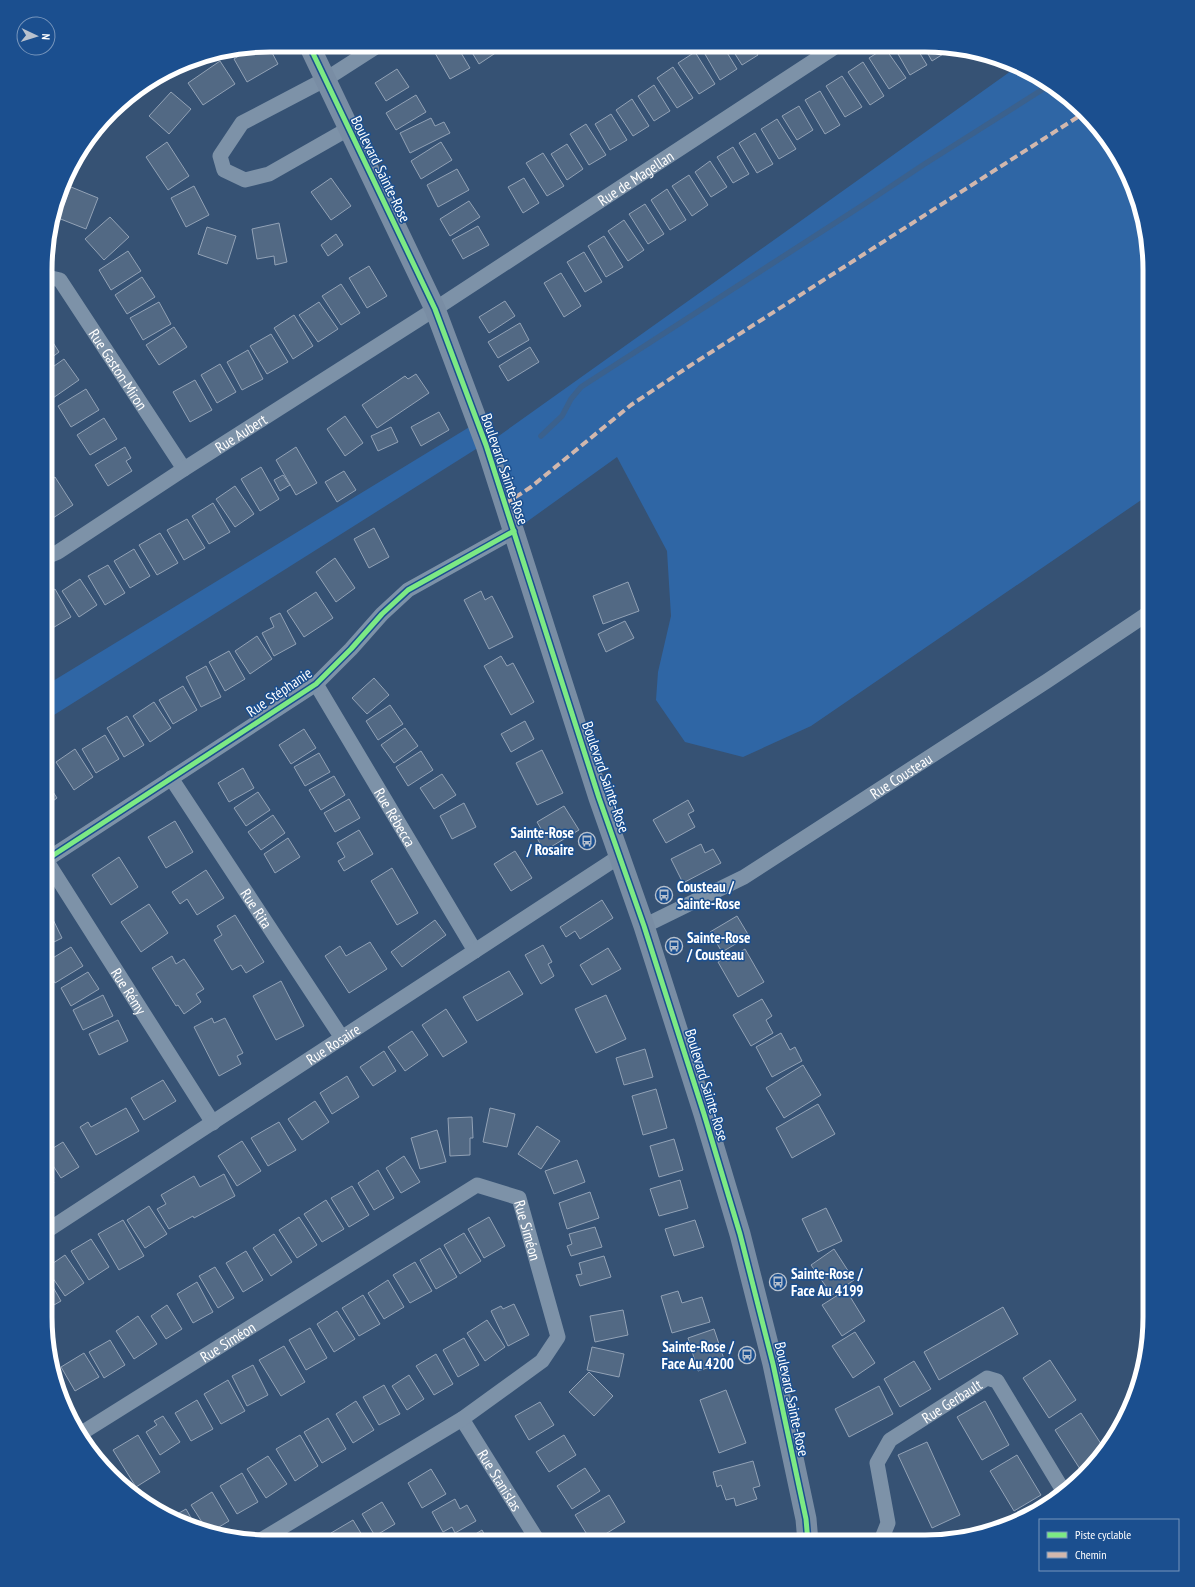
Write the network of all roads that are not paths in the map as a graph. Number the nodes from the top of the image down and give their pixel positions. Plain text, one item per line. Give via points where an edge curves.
1 (312, 52) edge
2 (368, 52) edge
3 (827, 52) edge
4 (326, 79) junction
5 (348, 129) junction
6 (52, 278) edge
7 (436, 309) junction
8 (184, 469) junction
9 (514, 531) junction
10 (52, 554) edge
11 (1143, 617) edge
12 (316, 684) junction
13 (172, 778) junction
14 (52, 856) edge
15 (620, 856) junction
16 (52, 869) edge
17 (644, 926) junction
18 (475, 951) junction
19 (342, 1038) junction
20 (213, 1123) junction
21 (52, 1227) edge
22 (462, 1418) junction
23 (84, 1431) edge
24 (1061, 1487) edge
25 (270, 1535) edge
26 (534, 1535) edge
27 (807, 1535) edge
28 (883, 1535) edge

1 - 4 street, Boulevard Sainte-Rose
2 - 4 street
3 - 7 street, Rue de Magellan
4 - 5 street, Boulevard Sainte-Rose
4 - 5 street, Boulevard Sainte-Rose via 242,123 220,156 224,170 245,180 269,174
5 - 7 street, Boulevard Sainte-Rose
6 - 8 street, Rue Gaston-Miron via 60,280
7 - 8 street, Rue Aubert
7 - 9 street, Boulevard Sainte-Rose via 486,445
8 - 10 street, Rue Aubert
9 - 12 street, Rue Stéphanie via 408,590
9 - 15 street, Boulevard Sainte-Rose
11 - 17 street, Rue Cousteau via 744,877
12 - 13 street, Rue Stéphanie
12 - 18 street, Rue Rébecca
13 - 14 street, Rue Stéphanie
13 - 19 street, Rue Rita
15 - 17 street, Boulevard Sainte-Rose
15 - 18 street, Rue Rosaire
16 - 20 street, Rue Rémy
17 - 27 street, Boulevard Sainte-Rose via 740,1234 774,1364
18 - 19 street, Rue Rosaire
19 - 20 street, Rue Rosaire
20 - 21 street, Rue Rosaire
22 - 23 street, Rue Siméon via 542,1361 558,1337 519,1198 477,1185
22 - 25 street, Rue Siméon
22 - 26 street, Rue Stanislas
24 - 28 street, Rue Gerbault via 997,1382 987,1378 890,1440 877,1463 888,1523

